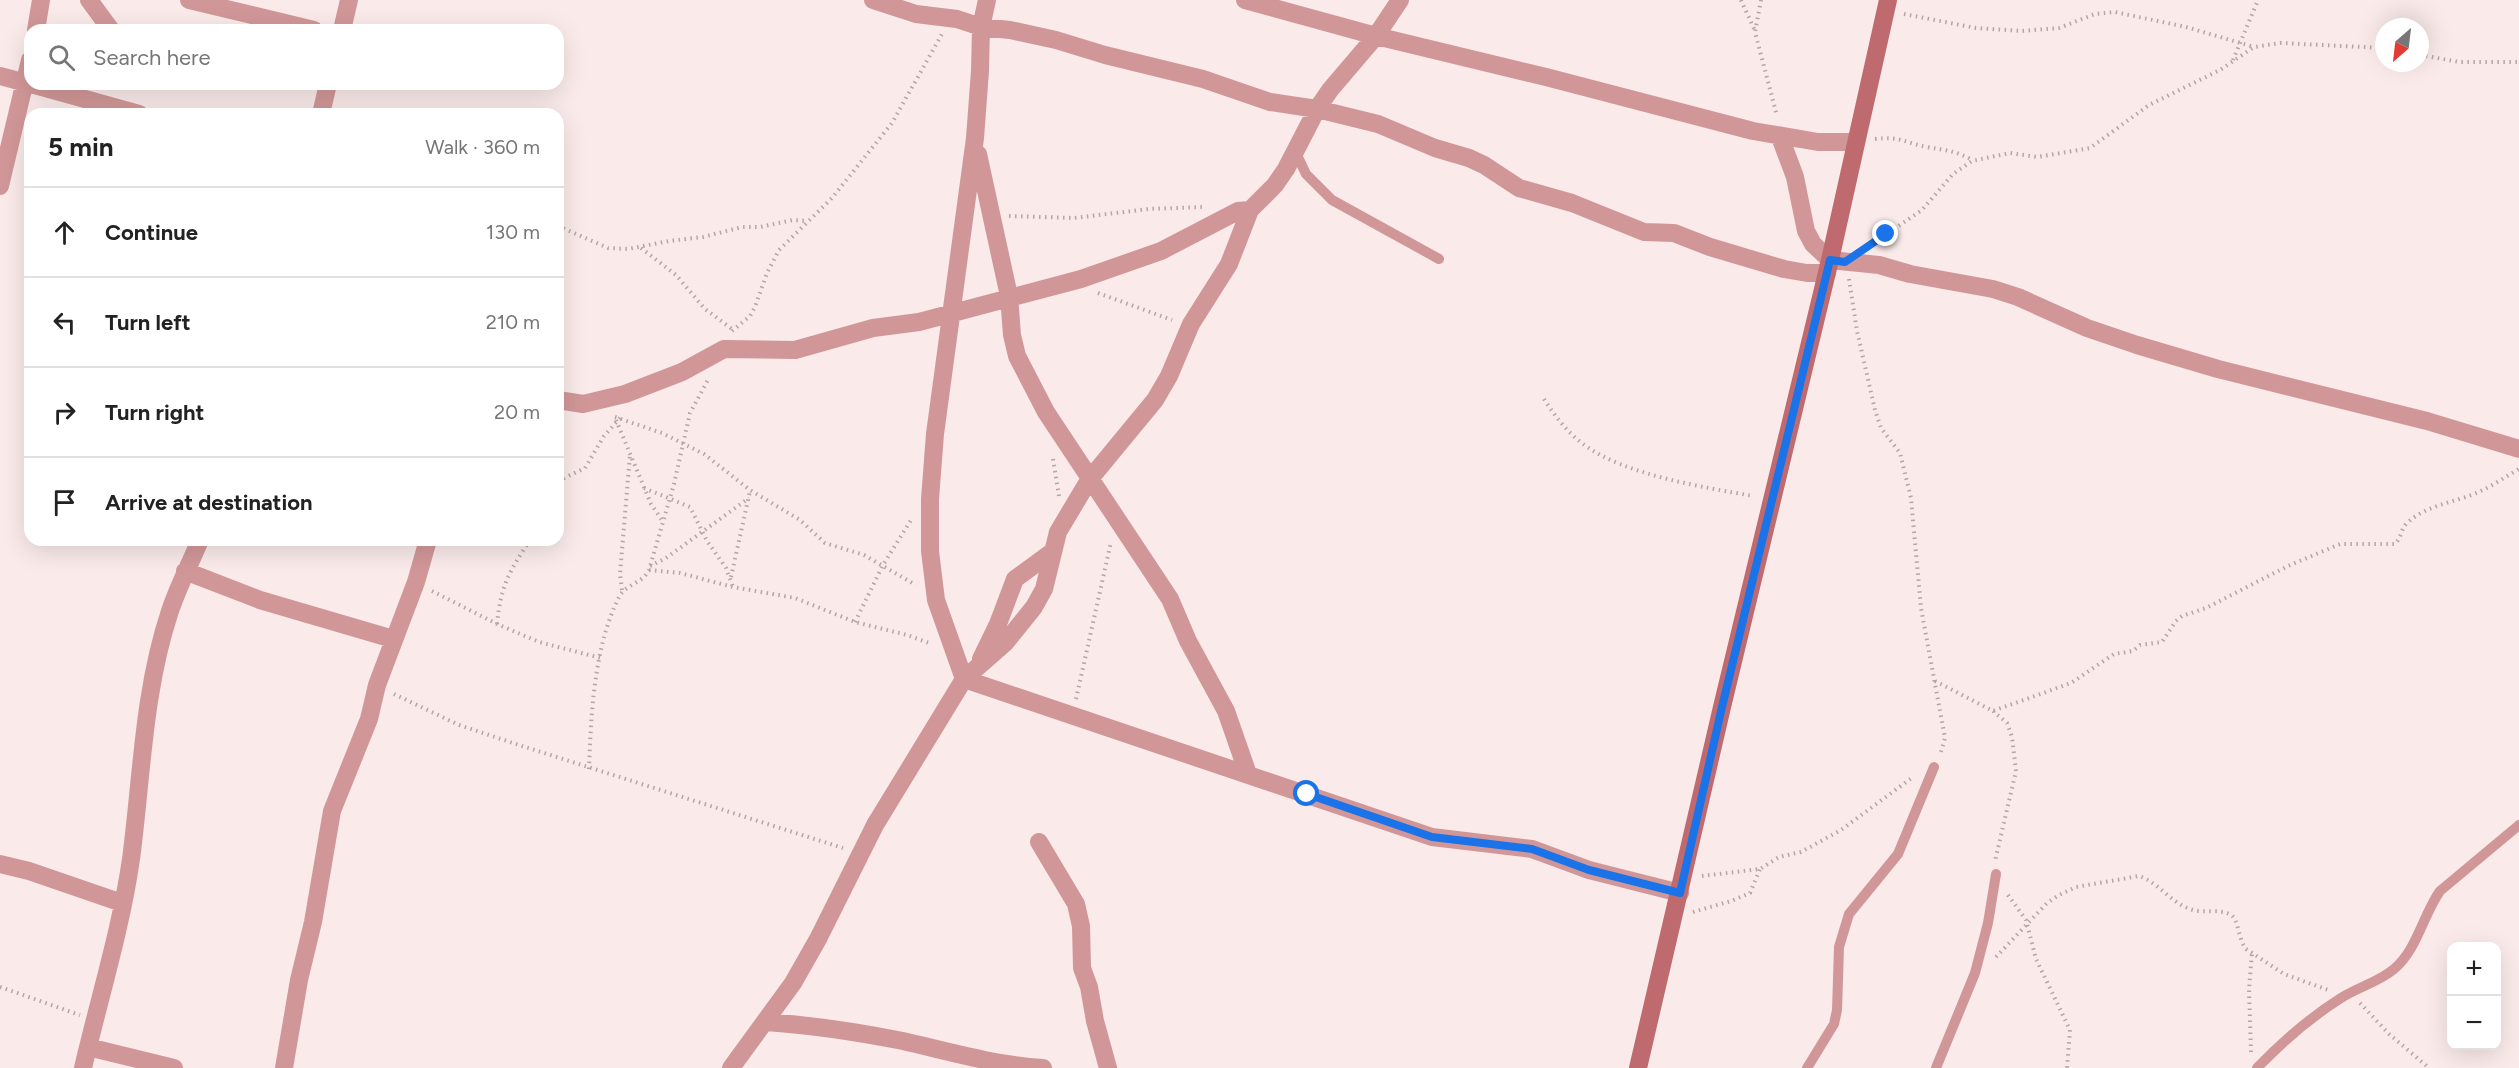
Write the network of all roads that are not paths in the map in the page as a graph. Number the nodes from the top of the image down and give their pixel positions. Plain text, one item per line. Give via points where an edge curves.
1 (41, 0) edge
2 (89, 0) edge
3 (189, 0) edge
4 (349, 0) edge
5 (873, 0) edge
6 (987, 0) edge
7 (1245, 0) edge
8 (1400, 0) edge
9 (1887, 5) edge
10 (37, 24) edge
11 (107, 24) edge
12 (289, 24) edge
13 (343, 24) edge
14 (981, 27) junction
15 (1376, 36) junction
16 (0, 76) edge
17 (24, 82) edge
18 (27, 90) edge
19 (54, 90) edge
20 (327, 90) edge
21 (118, 108) edge
22 (322, 108) edge
23 (1317, 109) junction
24 (1780, 137) junction
25 (975, 138) junction
26 (1856, 142) junction
27 (1296, 153) junction
28 (0, 186) edge
29 (1244, 210) junction
30 (1439, 260) dead end
31 (1834, 265) junction
32 (1009, 296) junction
33 (952, 312) junction
34 (564, 401) edge
35 (2519, 449) edge
36 (1089, 480) junction
37 (197, 546) edge
38 (426, 546) edge
39 (1052, 552) junction
40 (185, 572) junction
41 (393, 639) junction
42 (970, 673) junction
43 (1934, 767) road end
44 (1248, 774) junction
45 (2519, 825) edge
46 (1040, 842) dead end
47 (0, 864) edge
48 (1996, 874) road end
49 (1682, 885) junction
50 (122, 903) junction
51 (766, 1022) junction
52 (88, 1047) junction
53 (2254, 1065) edge
54 (1004, 1067) edge
55 (83, 1068) edge
56 (174, 1068) edge
57 (284, 1068) edge
58 (730, 1068) edge
59 (1043, 1068) edge
60 (1108, 1068) edge
61 (1638, 1068) edge
62 (1807, 1068) edge
63 (1936, 1068) edge

1 - 10 street
2 - 11 street
3 - 12 street
4 - 13 street
5 - 14 street via 916,14 957,19
6 - 14 street
7 - 15 street
8 - 15 street
9 - 26 street
14 - 23 street via 1056,40 1203,79 1270,102
14 - 25 street
15 - 23 street
15 - 24 street
16 - 17 street
18 - 28 street
19 - 21 street
20 - 22 street
23 - 27 street
23 - 31 street via 1378,124 1469,158 1519,188 1572,203 1644,232 1674,233 1806,273
24 - 26 street
24 - 31 street via 1795,177 1806,231
25 - 32 street
25 - 33 street
26 - 31 street
27 - 29 street via 1275,185
27 - 30 lane via 1306,174 1332,200
29 - 32 street via 1134,262
29 - 36 street via 1229,264 1191,324 1169,376 1155,400
31 - 35 street via 1878,265 1994,290 2137,345
31 - 49 street via 1772,500
32 - 33 street
32 - 36 street via 1017,356 1046,412
33 - 34 street via 795,350 720,351 670,377 625,394 583,404
33 - 42 street via 935,434 931,559 936,600 955,659
36 - 39 street via 1058,532
36 - 44 street via 1170,599 1226,711
37 - 40 street
38 - 41 street
39 - 42 street via 1015,579 998,624
39 - 42 street via 1044,589 1034,606 1005,643
40 - 41 street via 260,600
40 - 50 street via 170,612 149,699
41 - 57 street via 369,719 332,811
42 - 44 street via 1072,714
42 - 51 street via 875,825 813,948
43 - 62 lane via 1898,854 1849,914 1836,967 1834,1024
44 - 49 street via 1432,837 1532,849 1589,870
45 - 53 lane via 2440,891 2407,954 2394,970 2345,995
46 - 60 street via 1076,903 1082,968
47 - 50 street
48 - 63 lane via 1975,973
49 - 61 street
50 - 52 street
51 - 54 street via 859,1033
51 - 58 street
52 - 55 street
52 - 56 street
54 - 59 street

